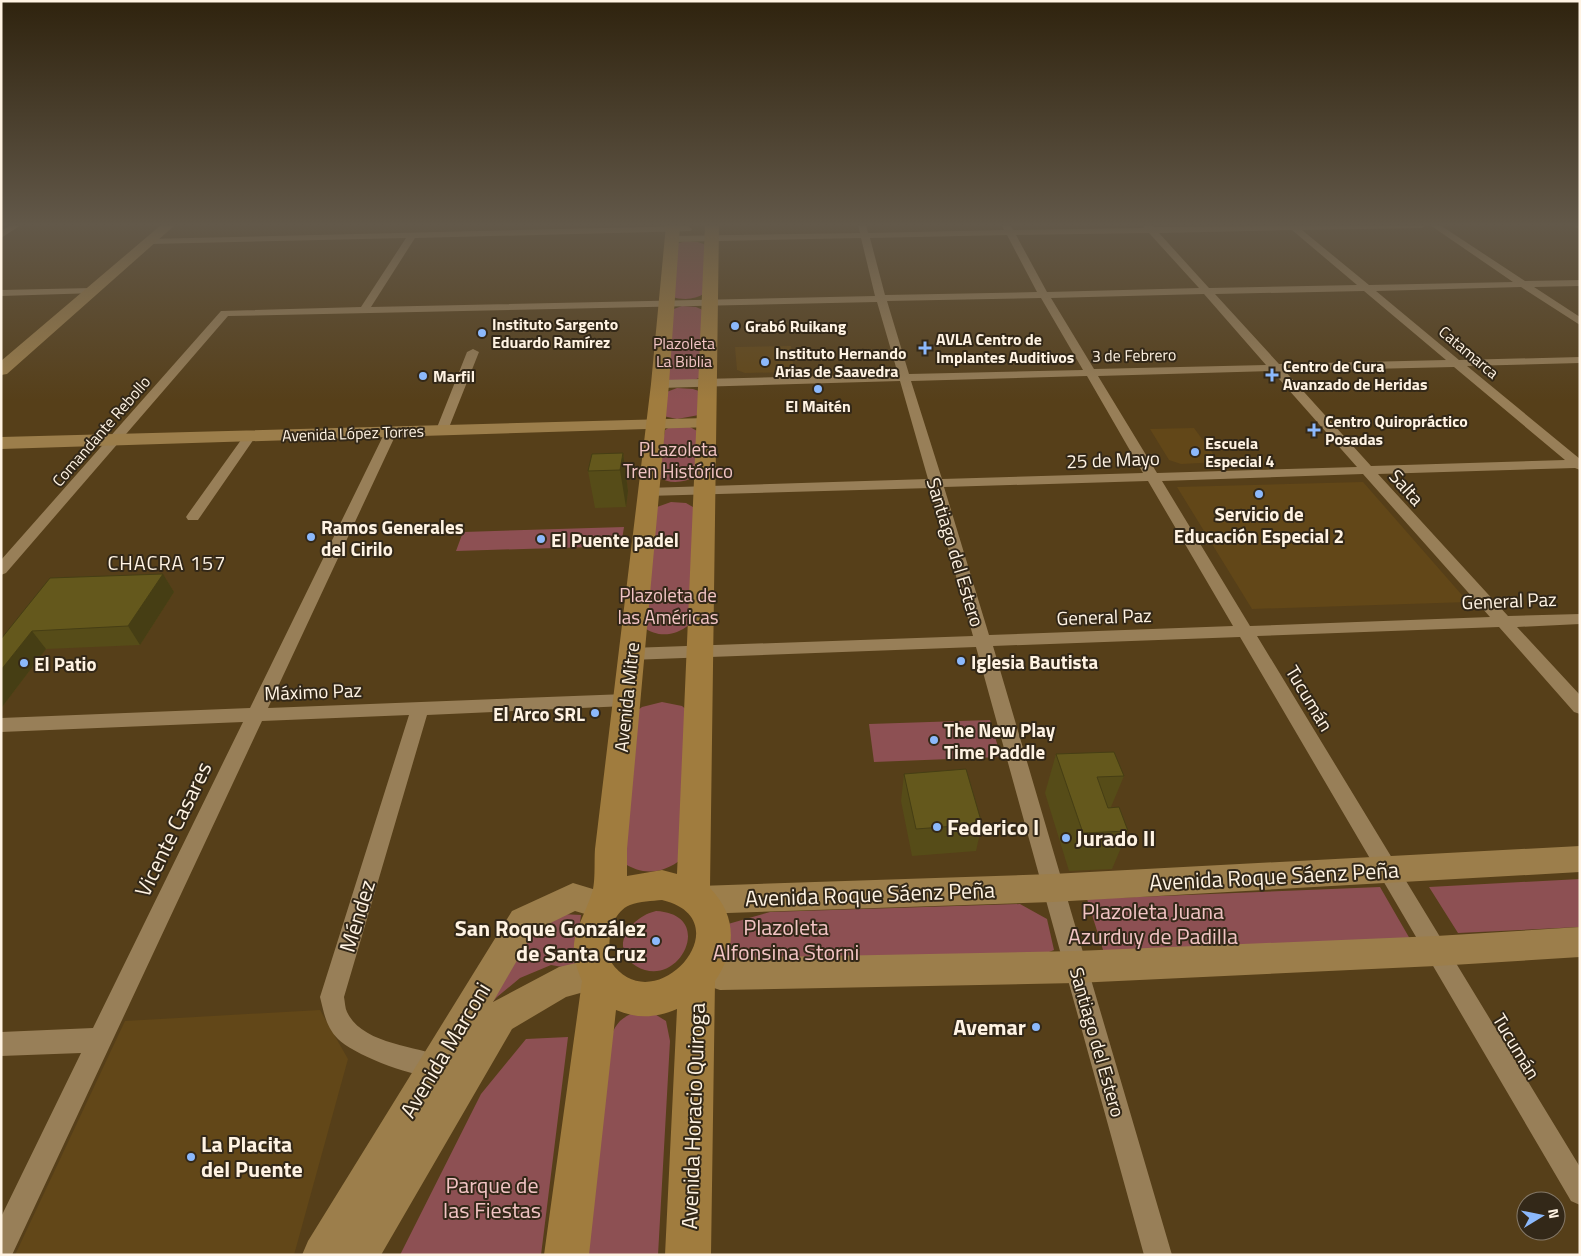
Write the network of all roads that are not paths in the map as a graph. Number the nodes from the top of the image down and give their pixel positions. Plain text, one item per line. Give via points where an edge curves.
1 (102, 284) edge
2 (381, 284) edge
3 (668, 284) edge
4 (710, 284) edge
5 (877, 284) edge
6 (1038, 284) edge
7 (1199, 284) edge
8 (1361, 284) edge
9 (1523, 284) junction
10 (1545, 284) edge
11 (1366, 288) junction
12 (1206, 291) junction
13 (92, 292) junction
14 (1, 293) edge
15 (1044, 295) junction
16 (881, 298) junction
17 (709, 302) junction
18 (666, 303) junction
19 (364, 310) junction
20 (1580, 322) edge
21 (474, 352) dead end
22 (1580, 360) edge
23 (1456, 363) junction
24 (1275, 368) junction
25 (1, 370) edge
26 (1090, 372) junction
27 (905, 376) junction
28 (708, 383) junction
29 (660, 384) junction
30 (706, 422) junction
31 (656, 424) junction
32 (442, 430) junction
33 (391, 432) junction
34 (250, 436) junction
35 (115, 440) junction
36 (1, 444) edge
37 (1579, 465) edge
38 (1367, 471) junction
39 (1153, 477) junction
40 (934, 484) junction
41 (704, 490) junction
42 (647, 492) junction
43 (193, 516) dead end
44 (1, 570) edge
45 (1580, 619) edge
46 (1502, 622) junction
47 (1245, 632) junction
48 (982, 641) junction
49 (700, 652) junction
50 (630, 654) junction
51 (626, 700) junction
52 (1580, 706) edge
53 (420, 708) junction
54 (255, 715) junction
55 (1, 725) edge
56 (1580, 859) edge
57 (1387, 869) junction
58 (1052, 888) junction
59 (696, 898) junction
60 (607, 903) junction
61 (1580, 942) edge
62 (1436, 951) junction
63 (1076, 967) junction
64 (700, 973) junction
65 (599, 977) junction
66 (100, 1040) junction
67 (1, 1044) edge
68 (435, 1066) junction
69 (1580, 1192) edge
70 (1, 1247) edge
71 (322, 1255) edge
72 (358, 1255) edge
73 (566, 1255) edge
74 (688, 1255) edge
75 (1158, 1255) edge

1 - 13 main road
2 - 19 street
3 - 18 main road, Avenida Mitre
4 - 17 main road
5 - 16 street, Santiago del Estero
6 - 15 street, Tucumán
7 - 12 street, Salta
8 - 11 street, Catamarca
9 - 10 street
9 - 11 street
9 - 20 street
11 - 12 street
11 - 23 street, Catamarca
12 - 15 street
12 - 24 street, Salta
13 - 14 street
13 - 25 main road
15 - 16 street
15 - 26 street, Tucumán
16 - 17 street
16 - 27 street, Santiago del Estero
17 - 18 street
17 - 28 main road
18 - 19 street
18 - 29 main road, Avenida Mitre
19 - 35 street, Comandante Rebollo via 226,313
21 - 32 street
22 - 23 street, 3 de Febrero
23 - 24 street, 3 de Febrero
23 - 37 street, Catamarca
24 - 26 street, 3 de Febrero
24 - 38 street, Salta
26 - 27 street, 3 de Febrero
26 - 39 street, Tucumán
27 - 28 street, 3 de Febrero
27 - 40 street, Santiago del Estero
28 - 29 street, 3 de Febrero
28 - 30 main road
29 - 31 main road, Avenida Mitre
30 - 31 main road, Avenida López Torres
30 - 41 main road
31 - 32 main road, Avenida López Torres
31 - 42 main road, Avenida Mitre
32 - 33 main road, Avenida López Torres
33 - 34 main road, Avenida López Torres
33 - 54 street, Vicente Casares
34 - 35 main road, Avenida López Torres
34 - 43 street
35 - 36 main road, Avenida López Torres
35 - 44 street, Comandante Rebollo
37 - 38 street, 25 de Mayo
38 - 39 street, 25 de Mayo
38 - 46 street, Salta
39 - 40 street, 25 de Mayo
39 - 47 street, Tucumán
40 - 41 street, 25 de Mayo
40 - 48 street, Santiago del Estero
41 - 42 street, 25 de Mayo
41 - 49 main road
42 - 50 main road, Avenida Mitre
45 - 46 street, General Paz
46 - 47 street, General Paz
46 - 52 street, Salta
47 - 48 street, General Paz
47 - 57 street, Tucumán
48 - 49 street, General Paz
48 - 58 street, Santiago del Estero
49 - 50 street, General Paz
49 - 59 main road
50 - 51 main road, Avenida Mitre
51 - 53 street, Máximo Paz
51 - 60 main road, Avenida Mitre
53 - 54 street, Máximo Paz
53 - 68 street, Méndez via 332,997 337,1019 353,1035 371,1047
54 - 55 street, Máximo Paz
54 - 66 street, Vicente Casares
56 - 57 main road, Avenida Roque Sáenz Peña
57 - 58 main road, Avenida Roque Sáenz Peña
57 - 62 street, Tucumán
58 - 59 main road, Avenida Roque Sáenz Peña
58 - 63 street, Santiago del Estero
59 - 60 main road via 678,888 662,885 628,891
59 - 64 main road via 712,921 714,938 711,955
60 - 65 main road via 590,946 592,962
60 - 68 main road, Avenida Marconi via 572,897 523,921
61 - 62 main road
62 - 63 main road
62 - 69 street, Tucumán
63 - 64 main road
63 - 75 street, Santiago del Estero
64 - 65 main road via 688,986 649,1000 629,997 612,989
64 - 74 main road, Avenida Horacio Quiroga
65 - 72 main road, Avenida Marconi via 559,983 500,1017
65 - 73 main road
66 - 67 street
66 - 70 street, Vicente Casares
68 - 71 main road, Avenida Marconi

